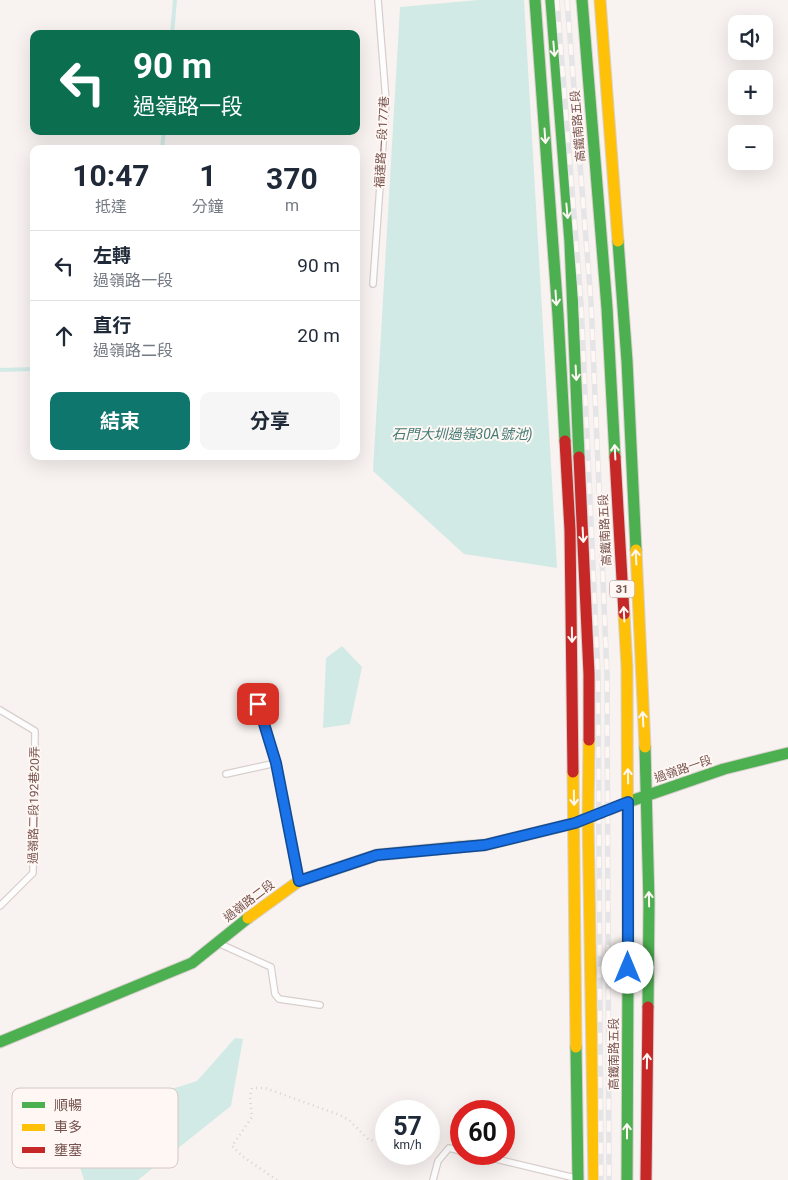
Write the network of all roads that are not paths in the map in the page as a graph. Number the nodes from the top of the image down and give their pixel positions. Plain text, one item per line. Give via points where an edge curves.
1 (378, 0) edge
2 (535, 0) edge
3 (551, 0) edge
4 (582, 0) edge
5 (600, 0) edge
6 (541, 79) junction
7 (563, 150) junction
8 (618, 222) junction
9 (373, 284) dead end
10 (607, 308) junction
11 (258, 704) dead end
12 (0, 710) edge
13 (788, 753) edge
14 (276, 763) junction
15 (226, 774) dead end
16 (646, 797) junction
17 (628, 802) junction
18 (588, 818) junction
19 (575, 823) junction
20 (299, 881) junction
21 (0, 906) edge
22 (218, 943) junction
23 (320, 1005) dead end
24 (0, 1042) edge
25 (592, 1050) junction
26 (577, 1123) junction
27 (450, 1148) edge
28 (515, 1164) edge
29 (578, 1179) edge
30 (433, 1180) edge
31 (594, 1180) edge
32 (627, 1180) edge
33 (646, 1180) edge

1 - 9 lane, 福達路一段177巷 via 386,101
2 - 6 main road
3 -> 7 main road, 高鐵南路五段
4 - 10 main road, 高鐵南路五段 / 31
5 - 8 main road, 31
6 - 7 main road
6 -> 19 main road via 570,530
7 -> 18 main road, 高鐵南路五段 via 589,674
8 - 10 main road
16 -> 8 main road, 31
17 -> 10 main road, 高鐵南路五段 / 31 via 627,668
11 - 14 lane
12 - 21 lane, 過嶺路二段192巷20弄 via 35,730 32,874
13 - 16 main road, 過嶺路一段 via 724,769
14 - 15 lane
14 - 20 lane
16 - 17 main road, 過嶺路一段
33 -> 16 main road, 31 via 649,903
17 - 18 main road, 過嶺路一段
32 -> 17 main road, 高鐵南路五段 / 31
18 - 19 main road, 過嶺路二段
18 - 25 main road, 高鐵南路五段
19 - 20 main road, 過嶺路二段 via 485,845 377,855
19 - 26 main road
20 - 22 main road, 過嶺路二段
22 - 23 lane via 270,967 274,994 279,999
22 - 24 main road, 過嶺路二段 via 192,963
25 - 26 main road
25 - 31 main road, 高鐵南路五段
26 - 29 main road
27 - 30 lane via 438,1161
28 - 29 lane

